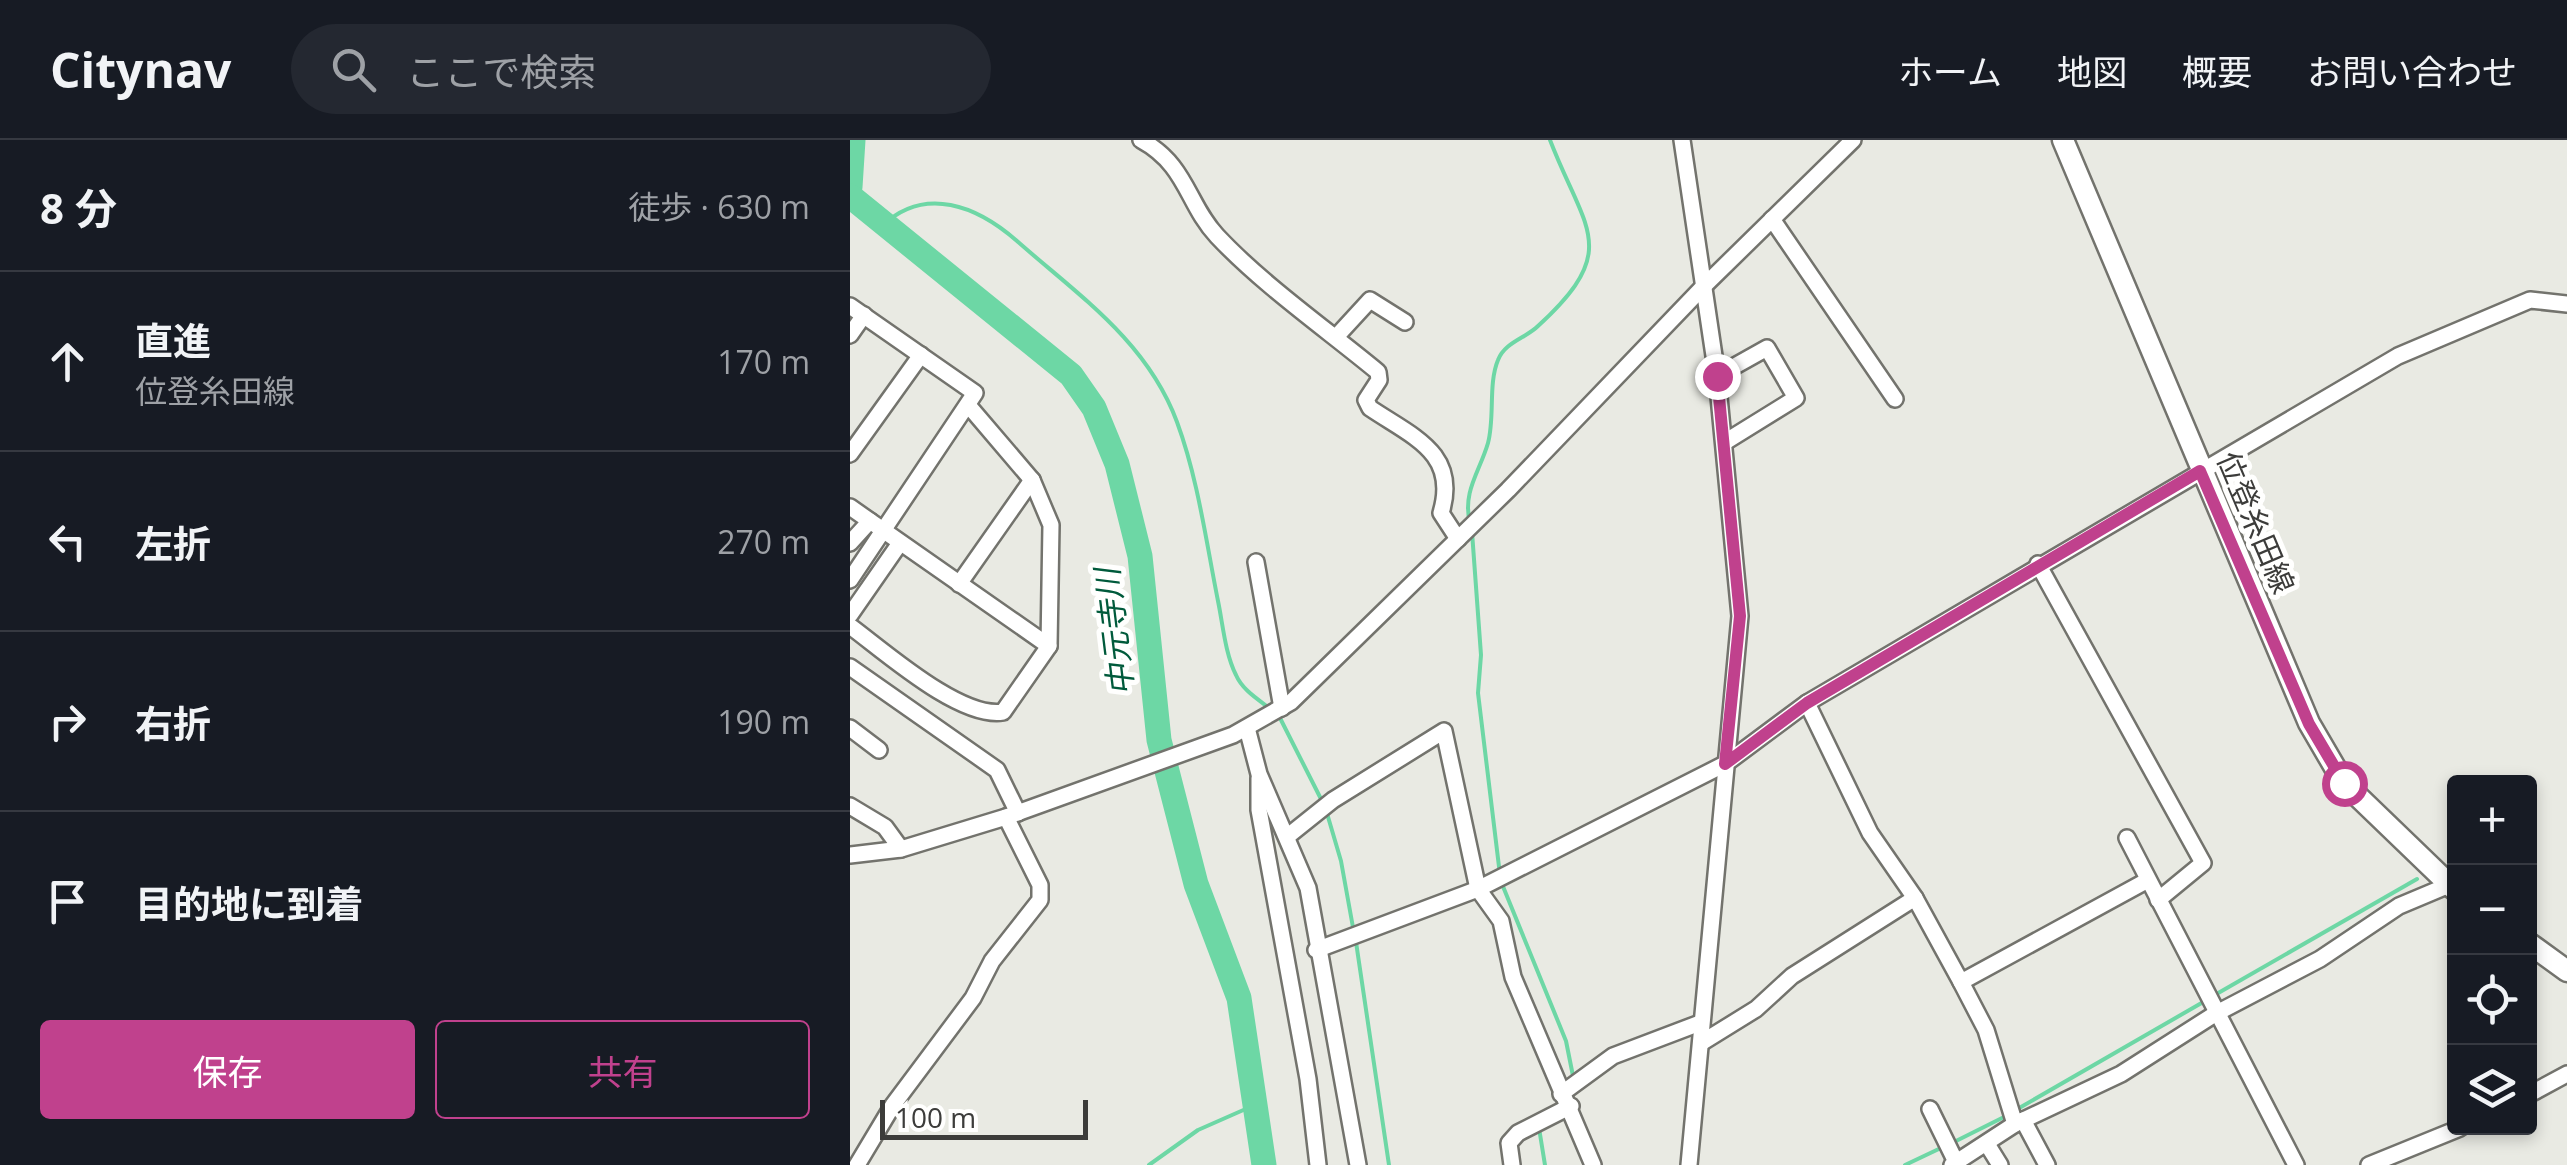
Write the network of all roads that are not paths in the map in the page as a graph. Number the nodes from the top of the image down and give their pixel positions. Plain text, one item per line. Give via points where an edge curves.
1 (1141, 140) edge
2 (1682, 140) edge
3 (1853, 140) edge
4 (2063, 140) edge
5 (1772, 219) junction
6 (1702, 288) junction
7 (2567, 304) edge
8 (857, 311) edge
9 (1405, 322) dead end
10 (850, 335) edge
11 (1336, 337) junction
12 (921, 355) junction
13 (1717, 376) junction
14 (1895, 399) dead end
15 (968, 405) junction
16 (1724, 442) junction
17 (850, 454) edge
18 (2200, 471) junction
19 (1032, 480) junction
20 (850, 507) edge
21 (877, 526) junction
22 (1458, 539) junction
23 (850, 543) edge
24 (900, 543) junction
25 (1256, 562) dead end
26 (2038, 564) junction
27 (850, 580) edge
28 (959, 584) junction
29 (850, 615) edge
30 (850, 626) edge
31 (1049, 646) junction
32 (850, 667) edge
33 (1807, 703) junction
34 (1282, 708) junction
35 (850, 728) edge
36 (1240, 732) junction
37 (880, 750) dead end
38 (1725, 764) junction
39 (1259, 774) junction
40 (850, 806) edge
41 (1012, 815) junction
42 (1288, 836) junction
43 (2128, 838) dead end
44 (902, 849) junction
45 (850, 855) edge
46 (2148, 880) junction
47 (2447, 882) edge
48 (1478, 888) junction
49 (2447, 889) edge
50 (1915, 898) junction
51 (2158, 900) junction
52 (2537, 949) edge
53 (1316, 950) junction
54 (2567, 971) edge
55 (1962, 982) junction
56 (2215, 1014) junction
57 (1700, 1023) junction
58 (1701, 1042) junction
59 (2567, 1074) edge
60 (2537, 1090) edge
61 (1566, 1100) junction
62 (1930, 1109) dead end
63 (2019, 1122) junction
64 (2447, 1133) edge
65 (1987, 1144) junction
66 (1954, 1164) edge
67 (857, 1165) edge
68 (1318, 1165) edge
69 (1358, 1165) edge
70 (1512, 1165) edge
71 (1594, 1165) edge
72 (1689, 1165) edge
73 (2000, 1165) edge
74 (2048, 1165) edge
75 (2296, 1165) edge
76 (2370, 1165) edge

1 - 11 street via 1189,186 1215,234
2 - 6 street
3 - 5 street
4 - 18 main road, 位登糸田線
5 - 6 street
5 - 14 street
6 - 13 street
6 - 22 street
7 - 18 street via 2530,300 2440,336
8 - 10 street
8 - 12 street
9 - 11 street via 1370,300
11 - 22 street via 1378,372 1366,400 1370,408 1431,450 1444,469 1449,487 1441,513
12 - 15 street via 976,393
12 - 17 street
13 - 16 street
13 - 16 street via 1767,348 1796,398
15 - 19 street
15 - 21 street
16 - 38 street via 1740,616
18 - 26 street
18 - 47 main road, 位登糸田線 via 2309,724 2344,783
19 - 28 street
19 - 31 street via 1051,526
20 - 21 street
21 - 23 street
21 - 24 street
21 - 27 street
22 - 34 street
24 - 28 street
24 - 29 street
25 - 34 street
26 - 33 street
26 - 51 street via 2203,864
28 - 31 street
30 - 31 street via 948,696 994,714 1003,712
32 - 41 street via 997,770
33 - 38 street
33 - 50 street via 1870,834
34 - 36 street
35 - 37 street
36 - 39 street
36 - 41 street
38 - 48 street
38 - 57 street
39 - 42 street
39 - 68 street via 1259,810
40 - 44 street via 886,827
41 - 44 street
41 - 67 street via 1040,900
42 - 48 street via 1332,800 1444,732
42 - 53 street via 1308,888
43 - 46 street
44 - 45 street
46 - 51 street
46 - 55 street
48 - 53 street
48 - 61 street via 1500,921 1513,977
49 - 56 street via 2398,906 2320,958
50 - 55 street
50 - 58 street
51 - 56 street
52 - 54 main road
53 - 69 street
55 - 63 street
56 - 63 street via 2121,1074
56 - 75 street
57 - 58 street
57 - 61 street via 1614,1056
58 - 72 street
59 - 60 street
61 - 70 street via 1518,1133 1509,1144
61 - 71 street
62 - 66 street
63 - 65 street
63 - 74 street
64 - 76 street
65 - 66 street
65 - 73 street

